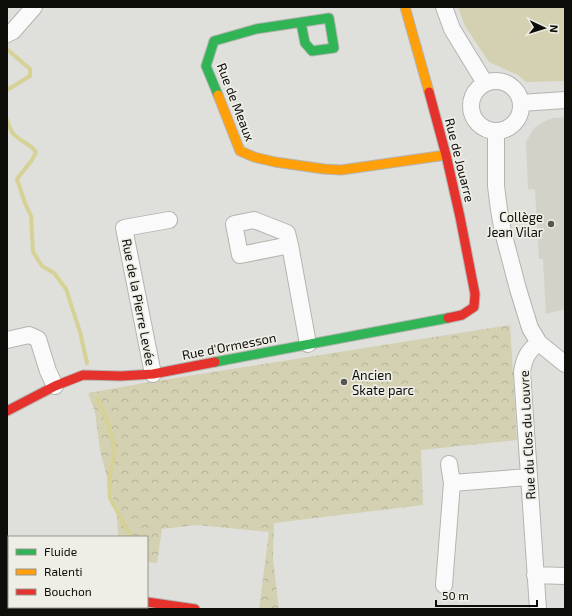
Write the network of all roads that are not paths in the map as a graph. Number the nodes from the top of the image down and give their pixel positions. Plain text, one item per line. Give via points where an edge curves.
1 (34, 7) edge
2 (405, 7) edge
3 (444, 7) edge
4 (301, 23) dead end
5 (10, 33) edge
6 (485, 83) junction
7 (565, 100) edge
8 (520, 103) junction
9 (496, 131) junction
10 (446, 155) junction
11 (169, 220) dead end
12 (290, 245) dead end
13 (462, 315) joint
14 (7, 340) edge
15 (539, 343) junction
16 (308, 344) junction
17 (565, 364) edge
18 (153, 374) junction
19 (56, 386) junction
20 (7, 411) edge
21 (449, 464) dead end
22 (528, 476) junction
23 (452, 483) junction
24 (536, 575) junction
25 (565, 576) edge
26 (444, 585) dead end
27 (148, 602) edge
28 (195, 609) edge
29 (538, 609) edge

1 - 5 street
2 - 10 street, Rue de Jouarre
3 - 6 street via 452,29
4 - 10 street, Rue de Meaux via 256,29 214,41 206,66 240,150 263,160 330,170
6 - 8 street via 501,81 508,84 519,95
6 - 9 street via 473,95 471,111 480,126
7 - 8 street
8 - 9 street via 520,111 512,125
9 - 15 street via 496,186 503,232 530,328
10 - 13 street, Rue de Jouarre via 475,294 474,306
11 - 18 street, Rue de la Pierre Levée via 124,228
12 - 16 street
13 - 16 street, Rue d'Ormesson
14 - 19 street via 29,335 38,339 48,371
15 - 17 street
15 - 22 street, Rue du Clos du Louvre via 531,348 523,362 522,372
16 - 18 street, Rue d'Ormesson
18 - 19 street, Rue d'Ormesson via 83,375
19 - 20 street, Rue d'Ormesson
21 - 23 street
22 - 23 street
22 - 24 street, Rue du Clos du Louvre
23 - 26 street
24 - 25 street
24 - 29 street, Rue du Clos du Louvre
27 - 28 street

